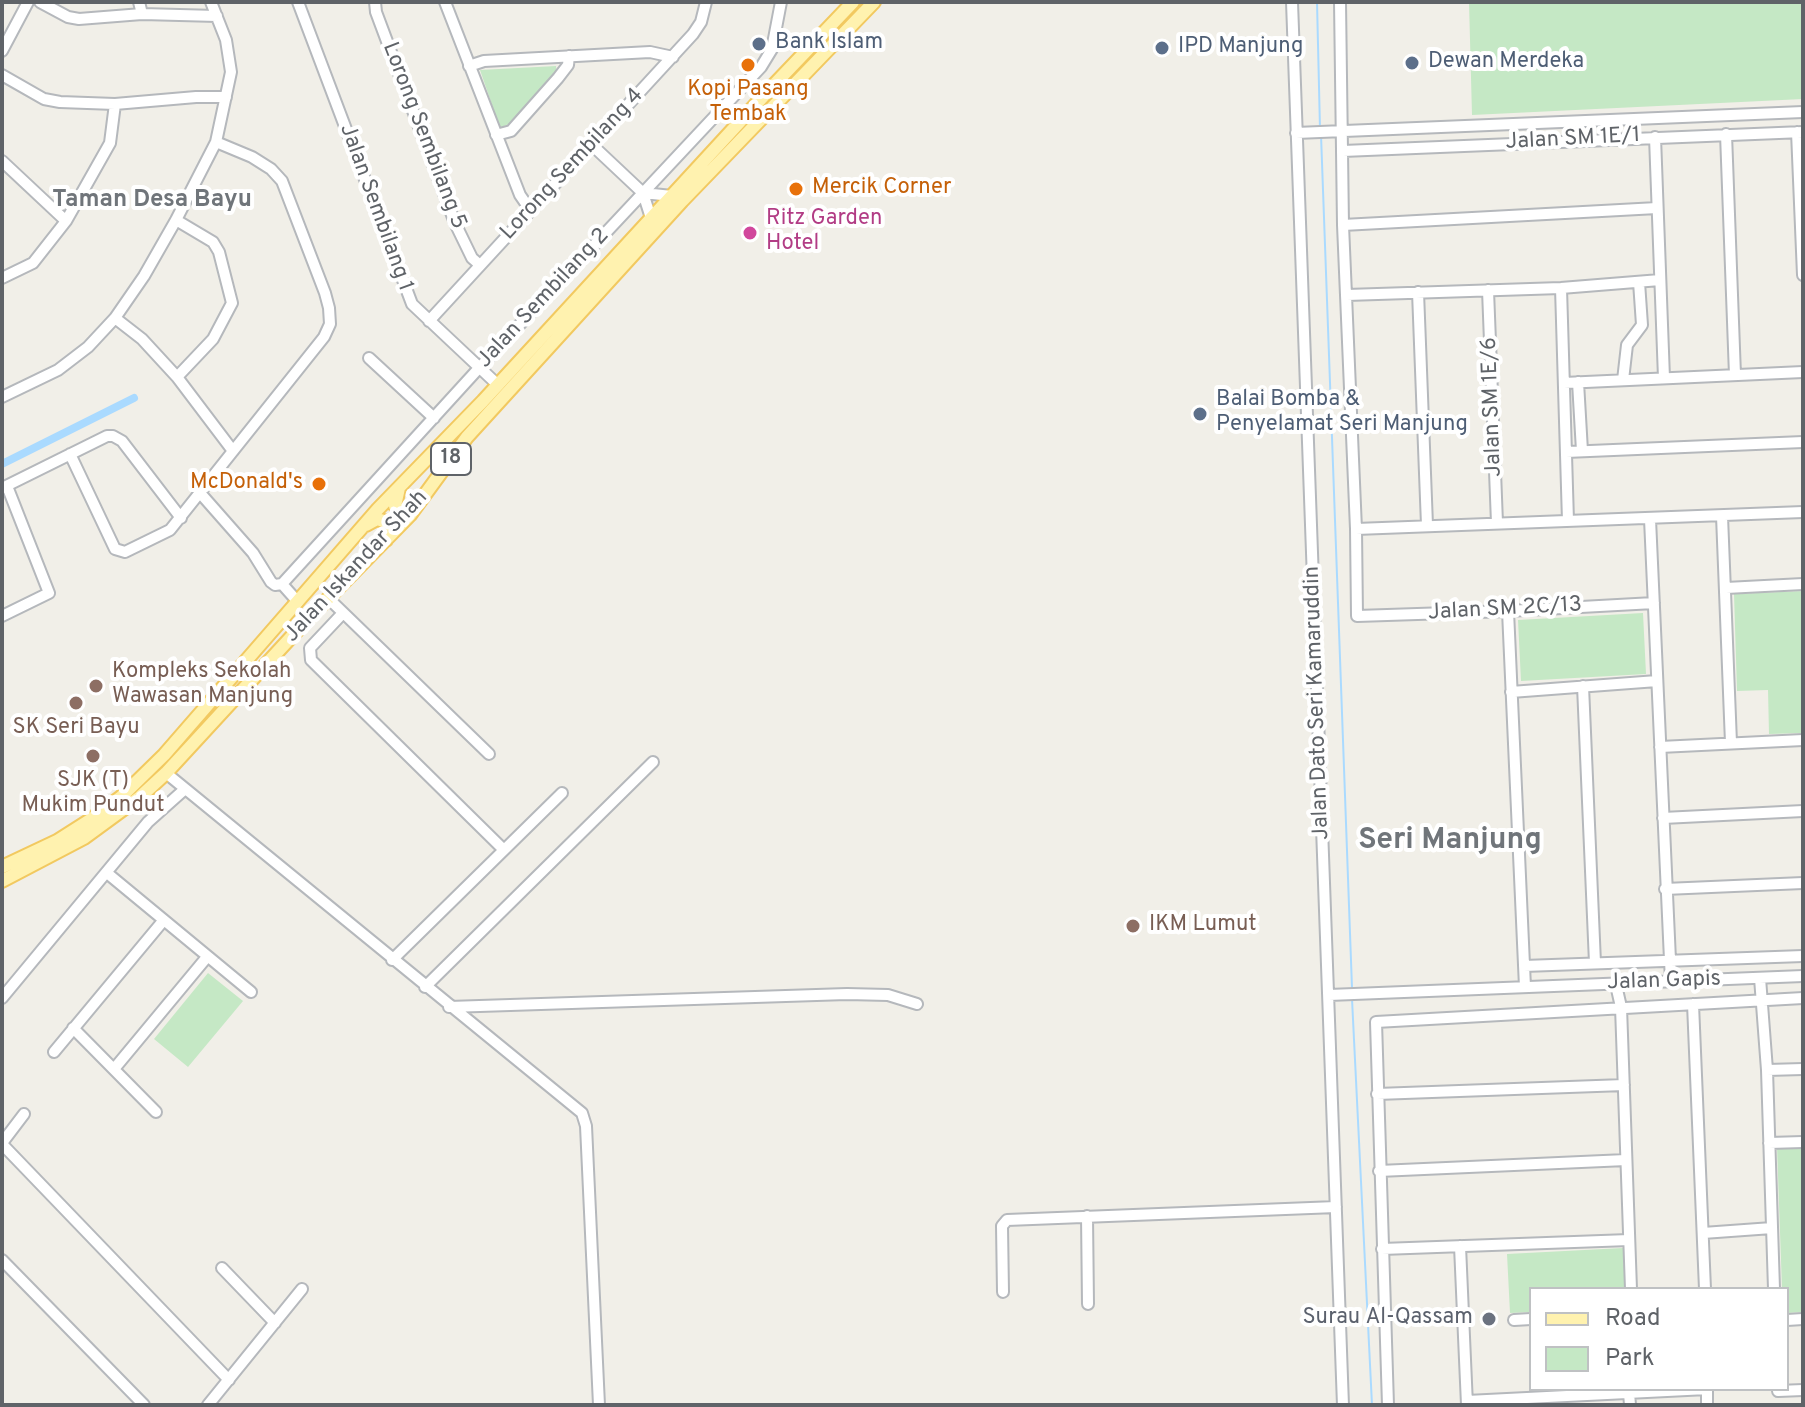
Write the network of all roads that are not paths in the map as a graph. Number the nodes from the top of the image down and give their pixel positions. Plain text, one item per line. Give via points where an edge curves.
1 (28, 2) edge
2 (40, 2) edge
3 (139, 2) edge
4 (211, 2) edge
5 (298, 2) edge
6 (375, 2) edge
7 (445, 2) edge
8 (706, 2) edge
9 (781, 2) edge
10 (847, 2) edge
11 (853, 2) edge
12 (874, 2) edge
13 (1292, 2) edge
14 (1340, 2) edge
15 (142, 14) junction
16 (217, 16) junction
17 (822, 34) junction
18 (2, 51) edge
19 (569, 56) junction
20 (673, 57) junction
21 (469, 66) junction
22 (2, 75) edge
23 (226, 97) junction
24 (115, 104) junction
25 (1803, 112) edge
26 (1595, 121) junction
27 (1343, 130) junction
28 (1800, 132) edge
29 (1296, 133) junction
30 (1726, 134) junction
31 (496, 135) junction
32 (1655, 137) junction
33 (1596, 139) junction
34 (216, 142) junction
35 (592, 145) junction
36 (1343, 151) junction
37 (2, 161) edge
38 (643, 193) junction
39 (672, 196) junction
40 (1657, 208) junction
41 (531, 211) junction
42 (651, 218) junction
43 (176, 220) junction
44 (66, 221) junction
45 (1343, 225) junction
46 (480, 265) junction
47 (1803, 275) edge
48 (2, 278) edge
49 (1660, 280) junction
50 (1639, 282) junction
51 (1561, 288) junction
52 (1488, 290) junction
53 (1418, 292) junction
54 (1347, 295) junction
55 (115, 318) junction
56 (429, 321) junction
57 (369, 358) dead end
58 (479, 368) junction
59 (1803, 372) edge
60 (1735, 375) junction
61 (177, 377) junction
62 (1664, 378) junction
63 (1623, 380) junction
64 (1578, 382) junction
65 (1564, 383) junction
66 (498, 385) junction
67 (3, 392) edge
68 (434, 418) junction
69 (1803, 442) edge
70 (233, 451) junction
71 (1582, 451) junction
72 (1566, 452) junction
73 (70, 454) junction
74 (4, 487) edge
75 (399, 487) junction
76 (201, 494) junction
77 (418, 504) junction
78 (1803, 512) edge
79 (1722, 516) junction
80 (181, 518) junction
81 (1650, 519) junction
82 (1568, 521) junction
83 (1497, 523) junction
84 (1427, 525) junction
85 (363, 526) junction
86 (1356, 529) junction
87 (386, 540) junction
88 (282, 584) junction
89 (1803, 584) edge
90 (1726, 588) junction
91 (328, 598) junction
92 (298, 602) junction
93 (1654, 603) junction
94 (1508, 611) junction
95 (343, 613) junction
96 (2, 616) edge
97 (1657, 681) junction
98 (1583, 686) junction
99 (1511, 692) junction
100 (1803, 740) edge
101 (1731, 743) junction
102 (1660, 747) junction
103 (489, 754) dead end
104 (653, 762) dead end
105 (166, 773) junction
106 (185, 789) junction
107 (562, 793) dead end
108 (1803, 811) edge
109 (1663, 818) junction
110 (504, 850) junction
111 (2, 867) edge
112 (107, 873) junction
113 (2, 881) edge
114 (1803, 883) edge
115 (1665, 889) junction
116 (163, 921) junction
117 (1803, 956) edge
118 (207, 957) junction
119 (1669, 959) junction
120 (392, 960) junction
121 (1595, 963) junction
122 (1524, 966) junction
123 (2, 974) edge
124 (1803, 976) edge
125 (1760, 978) junction
126 (1671, 982) junction
127 (12, 985) junction
128 (425, 987) junction
129 (1525, 987) junction
130 (251, 992) dead end
131 (1329, 995) junction
132 (1620, 996) junction
133 (2, 998) edge
134 (1803, 998) edge
135 (1762, 1001) junction
136 (917, 1004) dead end
137 (1693, 1004) junction
138 (449, 1007) junction
139 (73, 1028) junction
140 (54, 1052) dead end
141 (114, 1069) junction
142 (1803, 1069) edge
143 (1767, 1070) junction
144 (1624, 1085) junction
145 (1377, 1094) junction
146 (156, 1112) dead end
147 (24, 1114) dead end
148 (1803, 1142) edge
149 (2, 1143) edge
150 (1769, 1143) junction
151 (1626, 1160) junction
152 (1379, 1171) junction
153 (1336, 1207) junction
154 (1087, 1216) junction
155 (1772, 1228) junction
156 (1703, 1233) junction
157 (1629, 1240) junction
158 (1460, 1246) junction
159 (1382, 1249) junction
160 (2, 1260) edge
161 (222, 1268) dead end
162 (1631, 1287) edge
163 (1705, 1287) edge
164 (1774, 1287) edge
165 (302, 1289) dead end
166 (1003, 1292) dead end
167 (1088, 1304) dead end
168 (1529, 1319) edge
169 (1514, 1320) dead end
170 (275, 1323) junction
171 (229, 1380) junction
172 (1668, 1391) edge
173 (1629, 1393) junction
174 (1550, 1401) edge
175 (1467, 1403) edge
176 (144, 1405) edge
177 (208, 1405) edge
178 (599, 1405) edge
179 (1343, 1405) edge
180 (1388, 1405) edge
181 (1630, 1405) edge

1 - 18 street
2 - 15 street via 79,19
3 - 15 street
4 - 16 street
5 - 56 street, Jalan Sembilang 1 via 406,293
6 - 46 street, Lorong Sembilang 5 via 455,223
7 - 21 street
8 - 20 street, Lorong Sembilang 4 via 701,22
9 - 38 street, Jalan Sembilang 2 via 766,61
10 - 17 main road
11 - 17 main road, Jalan Iskandar Shah / 18
12 - 77 main road, Jalan Iskandar Shah / 18 via 494,407
13 - 29 street, Jalan Dato Seri Kamaruddin
14 - 27 street
15 - 16 street
16 - 23 street via 230,54
17 - 39 main road, Jalan Iskandar Shah / 18
19 - 20 street via 657,52
19 - 21 street
19 - 31 street via 558,78 511,131
20 - 35 street, Lorong Sembilang 4
21 - 31 street
22 - 24 street via 44,99
23 - 24 street
23 - 34 street
24 - 44 street via 110,143
25 - 26 street
26 - 27 street
26 - 33 street
27 - 29 street
27 - 36 street
28 - 30 street, Jalan SM 1E/1
28 - 47 street
29 - 131 street, Jalan Dato Seri Kamaruddin
30 - 32 street, Jalan SM 1E/1
30 - 60 street
31 - 41 street
32 - 33 street, Jalan SM 1E/1
32 - 40 street
33 - 36 street, Jalan SM 1E/1
34 - 43 street
34 - 70 street via 252,157 282,181 329,308 330,324
35 - 38 street
35 - 41 street, Lorong Sembilang 4
36 - 45 street
37 - 44 street
38 - 39 street
38 - 42 street
38 - 58 street, Jalan Sembilang 2
39 - 42 main road, Jalan Iskandar Shah / 18
40 - 45 street
40 - 49 street
41 - 46 street, Lorong Sembilang 4
42 - 66 main road, Jalan Iskandar Shah / 18
43 - 55 street
43 - 61 street via 213,242 232,303 213,339
44 - 48 street via 33,263
45 - 54 street
46 - 56 street, Lorong Sembilang 4
49 - 50 street
49 - 62 street
50 - 51 street
50 - 63 street via 1642,325 1627,345
51 - 52 street
51 - 65 street
52 - 53 street
52 - 83 street, Jalan SM 1E/6
53 - 54 street
53 - 84 street
54 - 86 street
55 - 61 street
55 - 67 street via 58,370
56 - 58 street, Jalan Sembilang 1
57 - 68 street
58 - 66 street, Jalan Sembilang 1
58 - 68 street, Jalan Sembilang 2
59 - 60 street
60 - 62 street
61 - 70 street
62 - 63 street
63 - 64 street
64 - 65 street
64 - 71 street
65 - 72 street
66 - 75 main road, Jalan Iskandar Shah / 18
68 - 88 street, Jalan Sembilang 2
69 - 71 street
70 - 76 street
71 - 72 street
72 - 82 street
73 - 74 street
73 - 80 street via 107,436 118,438
73 - 80 street via 111,544 120,552 170,530
74 - 96 street via 49,593
75 - 77 main road via 395,506 408,510
75 - 85 main road, Jalan Iskandar Shah / 18
76 - 80 street
76 - 88 street via 271,582
77 - 87 main road, Jalan Iskandar Shah / 18
78 - 79 street
79 - 81 street
79 - 90 street
81 - 82 street
81 - 93 street
82 - 83 street
83 - 84 street
84 - 86 street
85 - 87 main road via 377,519 387,522
85 - 92 main road, Jalan Iskandar Shah / 18
86 - 94 street, Jalan SM 2C/13 via 1357,616
87 - 91 main road, Jalan Iskandar Shah / 18
88 - 92 street
89 - 90 street
90 - 101 street
91 - 95 street
91 - 105 main road, Jalan Iskandar Shah / 18
92 - 111 main road, Jalan Iskandar Shah / 18 via 121,797 57,841
93 - 94 street, Jalan SM 2C/13
93 - 97 street
94 - 99 street
95 - 103 street
95 - 110 street via 310,648 311,660
97 - 98 street
97 - 102 street
98 - 99 street
98 - 121 street
99 - 122 street
100 - 101 street
101 - 102 street
102 - 109 street
104 - 128 street
105 - 106 street
105 - 113 main road, Jalan Iskandar Shah / 18 via 84,838
106 - 112 street via 162,807
106 - 120 street
107 - 110 street
108 - 109 street
109 - 115 street
110 - 120 street
112 - 116 street
112 - 127 street
114 - 115 street
115 - 119 street
116 - 118 street
116 - 139 street
117 - 119 street
118 - 130 street
118 - 141 street
119 - 121 street
119 - 126 street
120 - 128 street
121 - 122 street
122 - 129 street
123 - 127 street
124 - 125 street, Jalan Gapis
125 - 126 street, Jalan Gapis
125 - 135 street
126 - 132 street, Jalan Gapis via 1638,984
127 - 133 street
128 - 138 street
129 - 131 street, Jalan Gapis
129 - 132 street, Jalan Gapis via 1596,985
131 - 153 street, Jalan Dato Seri Kamaruddin
132 - 137 street
132 - 144 street
132 - 145 street via 1379,1020
134 - 135 street
135 - 137 street
135 - 143 street
136 - 138 street via 888,995 847,994
137 - 156 street
138 - 178 street via 582,1113
139 - 140 street
139 - 141 street
141 - 146 street
142 - 143 street
143 - 150 street
144 - 145 street
144 - 151 street
145 - 152 street
147 - 149 street
148 - 150 street
149 - 171 street
150 - 155 street
151 - 152 street
151 - 157 street
152 - 159 street
153 - 154 street
153 - 179 street, Jalan Dato Seri Kamaruddin
154 - 166 street via 1003,1222
154 - 167 street
155 - 156 street
155 - 164 street
156 - 163 street
157 - 158 street
157 - 162 street
158 - 159 street
158 - 175 street
159 - 180 street
160 - 176 street
161 - 170 street
165 - 170 street
168 - 169 street
170 - 171 street
171 - 177 street
172 - 173 street
173 - 174 street
173 - 181 street
174 - 175 street

